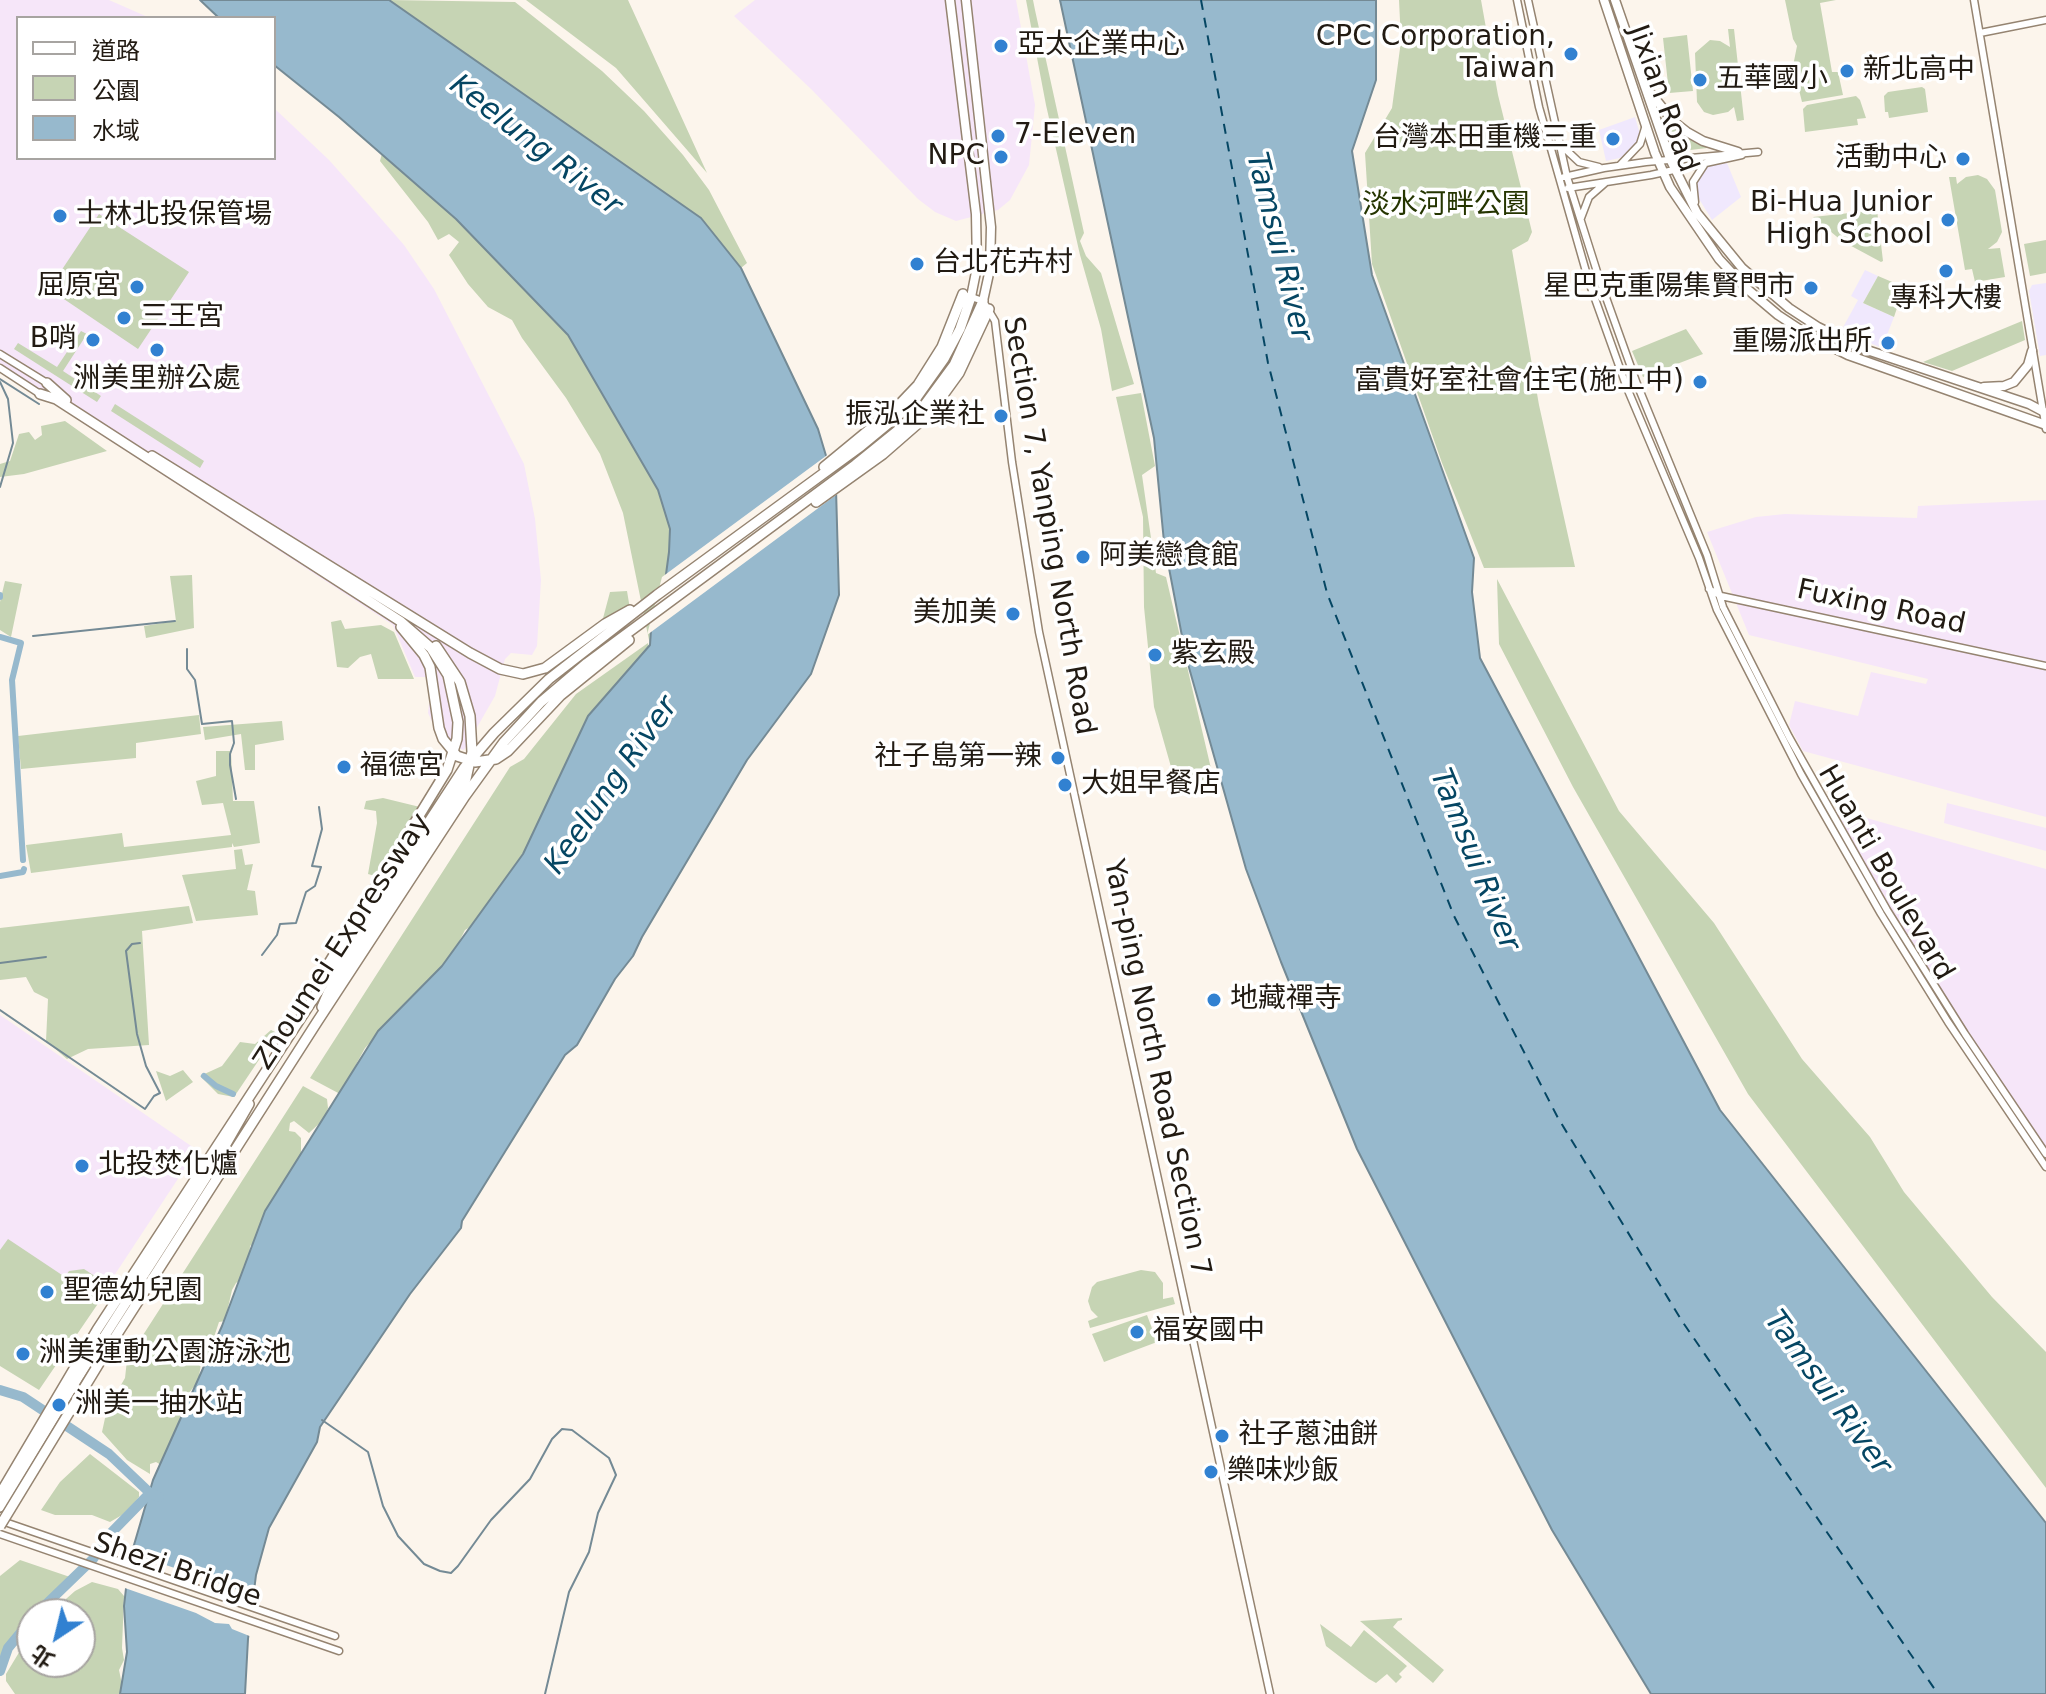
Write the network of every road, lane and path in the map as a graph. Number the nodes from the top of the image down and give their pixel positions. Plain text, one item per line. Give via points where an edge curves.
1 (950, 0) edge
2 (966, 0) edge
3 (1517, 0) edge
4 (1528, 0) edge
5 (1604, 0) edge
6 (1615, 0) edge
7 (1974, 0) edge
8 (2046, 20) edge
9 (1980, 33) junction
10 (1642, 81) junction
11 (1646, 125) junction
12 (1560, 143) junction
13 (1738, 152) junction
14 (1670, 159) junction
15 (1658, 160) junction
16 (1706, 163) junction
17 (1619, 165) junction
18 (1604, 168) junction
19 (1675, 169) junction
20 (1663, 172) junction
21 (1567, 177) junction
22 (1558, 179) junction
23 (1607, 181) junction
24 (1571, 188) junction
25 (1561, 190) junction
26 (1697, 213) junction
27 (1581, 218) junction
28 (967, 296) junction
29 (986, 305) junction
30 (2032, 351) junction
31 (0, 354) edge
32 (0, 368) edge
33 (47, 383) joint
34 (1975, 387) junction
35 (40, 394) joint
36 (2044, 412) edge
37 (2046, 426) edge
38 (151, 459) junction
39 (1682, 495) junction
40 (1672, 499) junction
41 (691, 588) junction
42 (1709, 589) junction
43 (657, 595) junction
44 (1721, 596) junction
45 (390, 609) junction
46 (2046, 666) edge
47 (1850, 854) junction
48 (1884, 912) junction
49 (305, 1009) junction
50 (317, 1022) junction
51 (262, 1075) junction
52 (263, 1105) junction
53 (2046, 1154) edge
54 (214, 1165) junction
55 (2046, 1167) edge
56 (0, 1494) edge
57 (0, 1505) edge
58 (0, 1523) edge
59 (0, 1534) edge
60 (335, 1636) dead end
61 (339, 1651) dead end
62 (1270, 1694) edge

1 - 28 main road, Section 7, Yanping North Road via 976,230 977,267
2 - 29 main road, Section 7, Yanping North Road via 991,227
3 - 22 street, Huanti Boulevard
4 - 12 street, Huanti Boulevard
5 - 11 main road, Jixian Road
6 - 10 main road, Jixian Road
7 - 9 street
8 - 9 street
9 - 30 street
10 - 13 main road via 1687,132
10 - 14 main road, Jixian Road
11 - 15 main road, Jixian Road
11 - 17 street via 1640,144
12 - 18 street via 1579,162
12 - 21 street, Huanti Boulevard
13 - 14 street
13 - 16 street via 1758,152
14 - 15 street
14 - 19 main road, Jixian Road
15 - 17 street
15 - 20 main road, Jixian Road
16 - 19 street
16 - 26 street via 1693,182
17 - 18 street
18 - 21 street
19 - 20 street
19 - 26 main road, Jixian Road
20 - 23 street
20 - 37 main road, Jixian Road via 1719,259 1756,296 1810,336 1848,355
21 - 22 street
21 - 24 street, Huanti Boulevard
22 - 25 street, Huanti Boulevard
23 - 24 street
23 - 27 street via 1589,197
24 - 25 street
24 - 27 street, Huanti Boulevard
25 - 40 street, Huanti Boulevard via 1627,388
26 - 34 main road, Jixian Road via 1751,277 1818,327 1883,357
27 - 39 street, Huanti Boulevard via 1637,384
28 - 29 street, Section 7, Yanping North Road
28 - 43 highway, Zhoumei Expressway via 960,329 898,406 814,479
29 - 41 highway, Zhoumei Expressway via 946,393 908,435
29 - 62 street, Section 7, Yanping North Road via 996,328 1039,632
30 - 34 main road via 2014,382
30 - 36 street
31 - 33 street
32 - 35 street
33 - 38 highway
34 - 36 main road, Jixian Road
35 - 38 highway
36 - 37 street
38 - 45 highway
39 - 40 street
39 - 44 street, Huanti Boulevard
40 - 42 street, Huanti Boulevard
41 - 45 highway via 561,695 508,751 485,762 466,760 448,748 439,728 430,667
41 - 50 highway, Zhoumei Expressway via 587,663 504,742
42 - 44 street, Fuxing Road
42 - 47 street, Huanti Boulevard via 1769,714
43 - 45 highway via 605,624 545,668 523,674 489,664
43 - 49 highway, Zhoumei Expressway via 525,700 474,756
44 - 46 street, Fuxing Road
44 - 47 street, Huanti Boulevard
45 - 49 highway via 441,662 452,688 457,739 440,784 320,975
45 - 50 highway via 428,637 460,682 470,716 472,752 466,779 328,993
47 - 48 street, Huanti Boulevard
48 - 53 street, Huanti Boulevard
48 - 55 street, Huanti Boulevard via 1948,1022
49 - 51 highway, Zhoumei Expressway
50 - 52 highway, Zhoumei Expressway
51 - 54 highway
51 - 56 highway, Zhoumei Expressway via 78,1360
52 - 54 highway
52 - 58 highway, Zhoumei Expressway, bridge
54 - 57 highway
58 - 60 street, Shezi Bridge
59 - 61 street, Shezi Bridge

